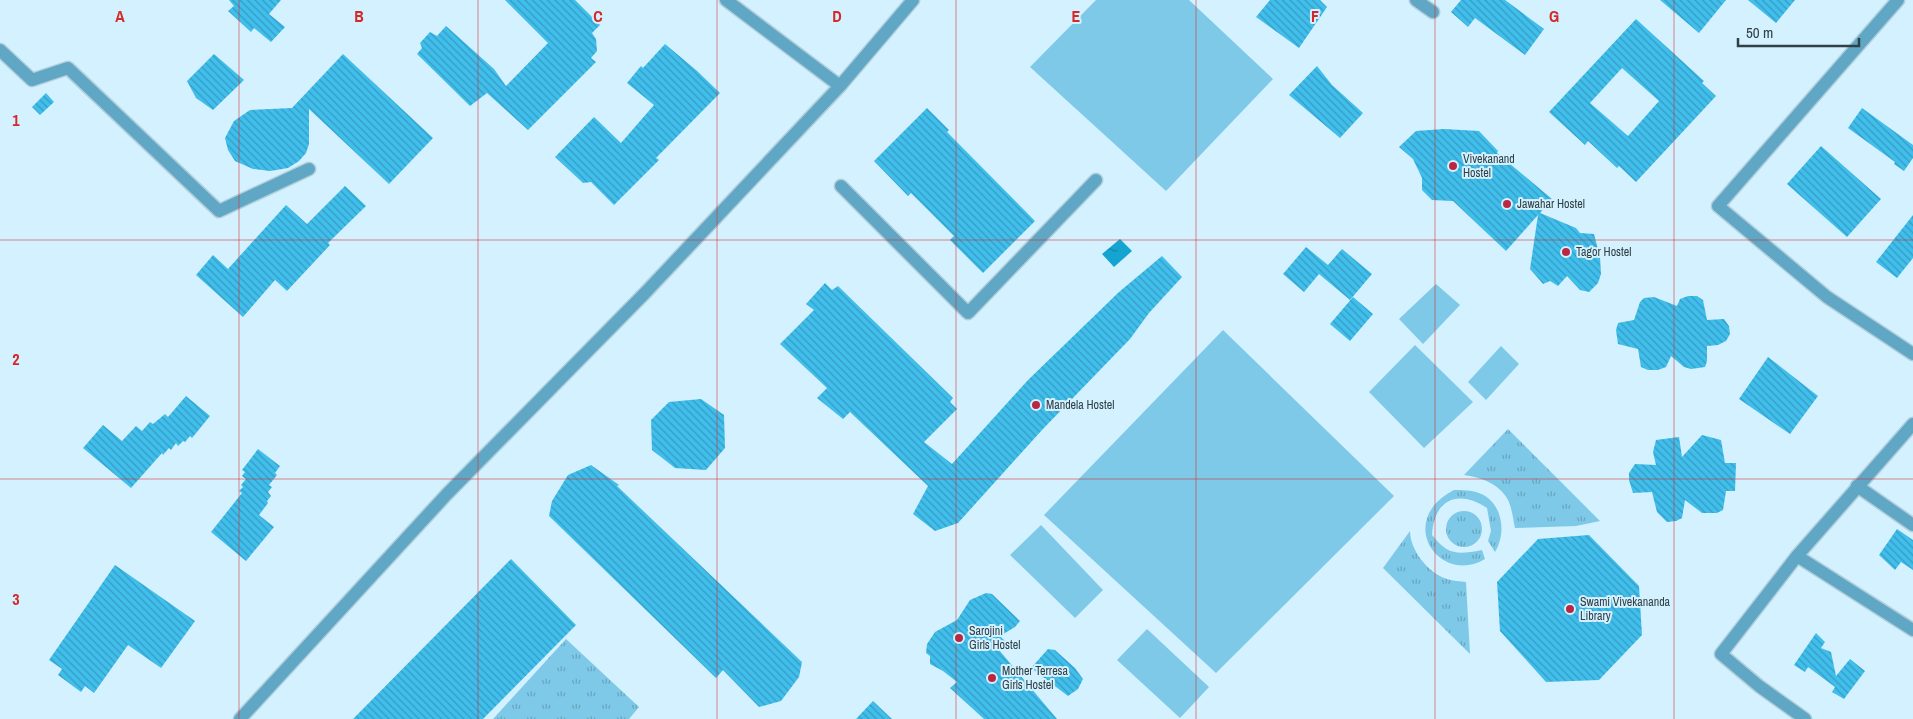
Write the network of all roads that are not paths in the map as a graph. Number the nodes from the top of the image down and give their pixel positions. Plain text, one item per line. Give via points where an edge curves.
1 (726, 0) edge
2 (914, 0) edge
3 (1416, 0) edge
4 (1898, 0) edge
5 (1433, 12) dead end
6 (0, 50) edge
7 (840, 86) junction
8 (309, 169) dead end
9 (1096, 180) dead end
10 (841, 186) dead end
11 (1913, 354) edge
12 (1913, 424) edge
13 (1857, 486) junction
14 (1913, 525) edge
15 (1797, 556) junction
16 (1913, 630) edge
17 (240, 719) edge
18 (1805, 719) edge

1 - 7 street
2 - 7 street
3 - 5 street
4 - 11 street via 1718,206 1827,297
6 - 8 street via 32,80 68,68 219,211
7 - 17 street via 645,294 447,494
9 - 10 street via 968,313
12 - 13 street
13 - 14 street
13 - 15 street
15 - 16 street
15 - 18 street via 1722,654

